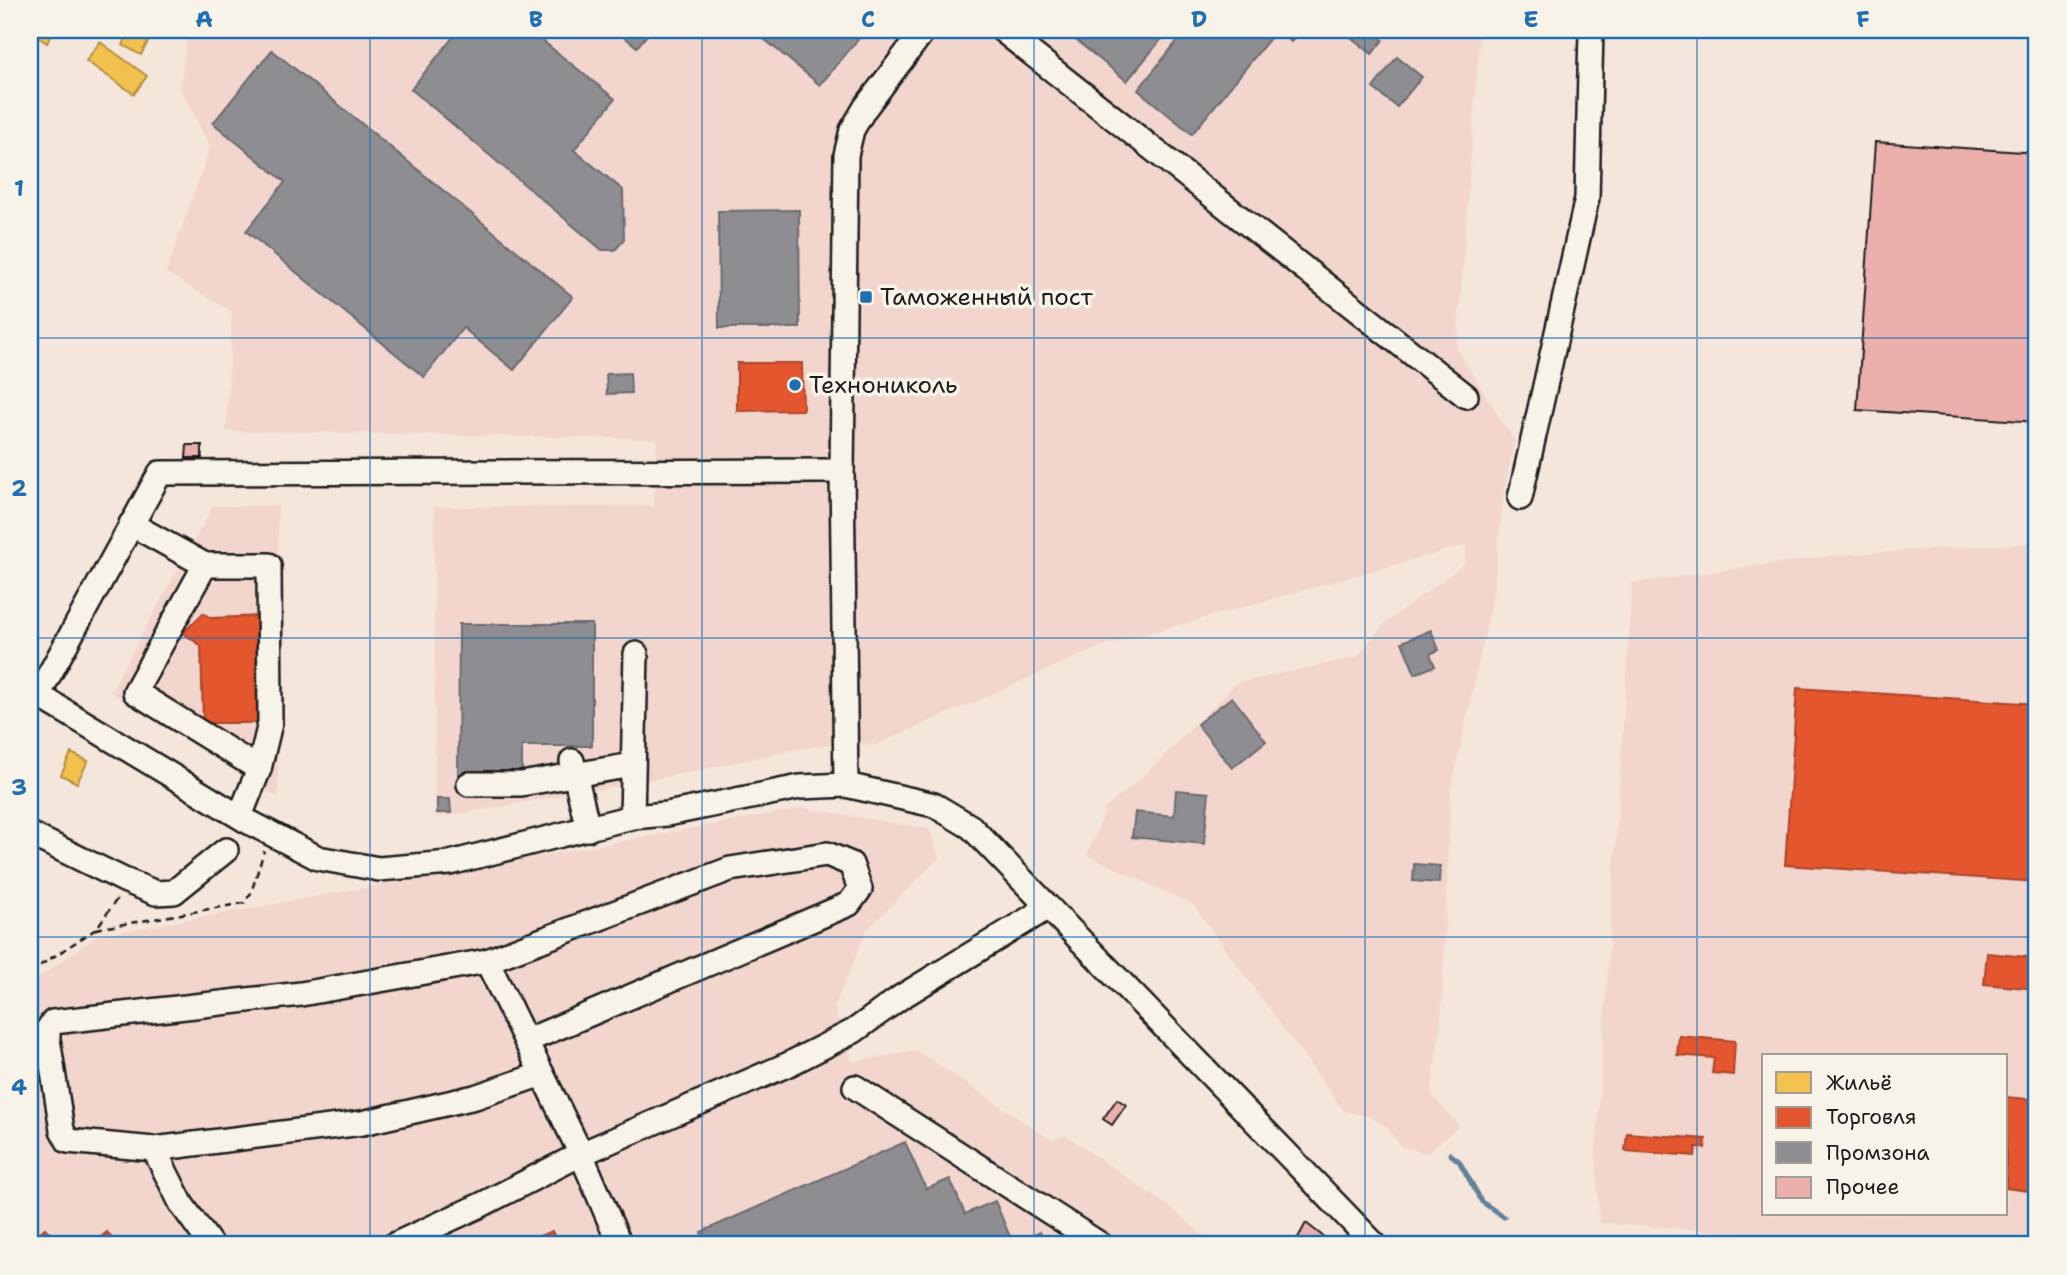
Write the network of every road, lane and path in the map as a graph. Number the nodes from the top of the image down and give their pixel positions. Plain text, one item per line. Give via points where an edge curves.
1 (924, 30) edge
2 (1002, 30) edge
3 (1591, 30) edge
4 (1466, 396) dead end
5 (842, 471) junction
6 (1520, 498) dead end
7 (131, 524) junction
8 (205, 565) junction
9 (636, 654) dead end
10 (632, 765) junction
11 (574, 768) junction
12 (259, 769) junction
13 (469, 784) dead end
14 (846, 785) junction
15 (632, 817) junction
16 (242, 818) junction
17 (588, 829) junction
18 (270, 833) junction
19 (30, 834) edge
20 (226, 850) dead end
21 (130, 882) junction
22 (1047, 908) junction
23 (96, 929) junction
24 (487, 961) junction
25 (30, 972) edge
26 (526, 1041) junction
27 (542, 1074) junction
28 (855, 1087) dead end
29 (154, 1149) junction
30 (581, 1154) junction
31 (211, 1245) edge
32 (394, 1245) edge
33 (620, 1245) edge
34 (1101, 1245) edge
35 (1375, 1245) edge

1 - 5 street via 865,108 852,130 846,155
2 - 4 street
3 - 6 street via 1587,198
5 - 7 street via 160,473
5 - 14 street
7 - 8 street
7 - 16 street via 38,695
8 - 12 street via 269,565 270,723
8 - 12 street via 135,692
9 - 10 street
10 - 11 street
10 - 15 street
11 - 13 street via 521,785
11 - 17 street
12 - 16 street
14 - 15 street via 800,787
14 - 22 street via 934,805 971,827
15 - 17 street
16 - 18 street
17 - 18 street via 450,863 379,869 318,858
18 - 23 path via 244,903
19 - 21 street
20 - 21 street via 174,892 156,893
21 - 23 path
22 - 30 street via 854,1031
22 - 35 street
23 - 25 path
24 - 26 street
24 - 26 street via 730,869 827,853 851,864 859,889 849,904
24 - 29 street via 301,994 53,1022 48,1039 62,1130 68,1142
26 - 27 street
27 - 29 street via 475,1097 362,1122
27 - 30 street
28 - 34 street
29 - 31 street via 182,1205
30 - 32 street
30 - 33 street

